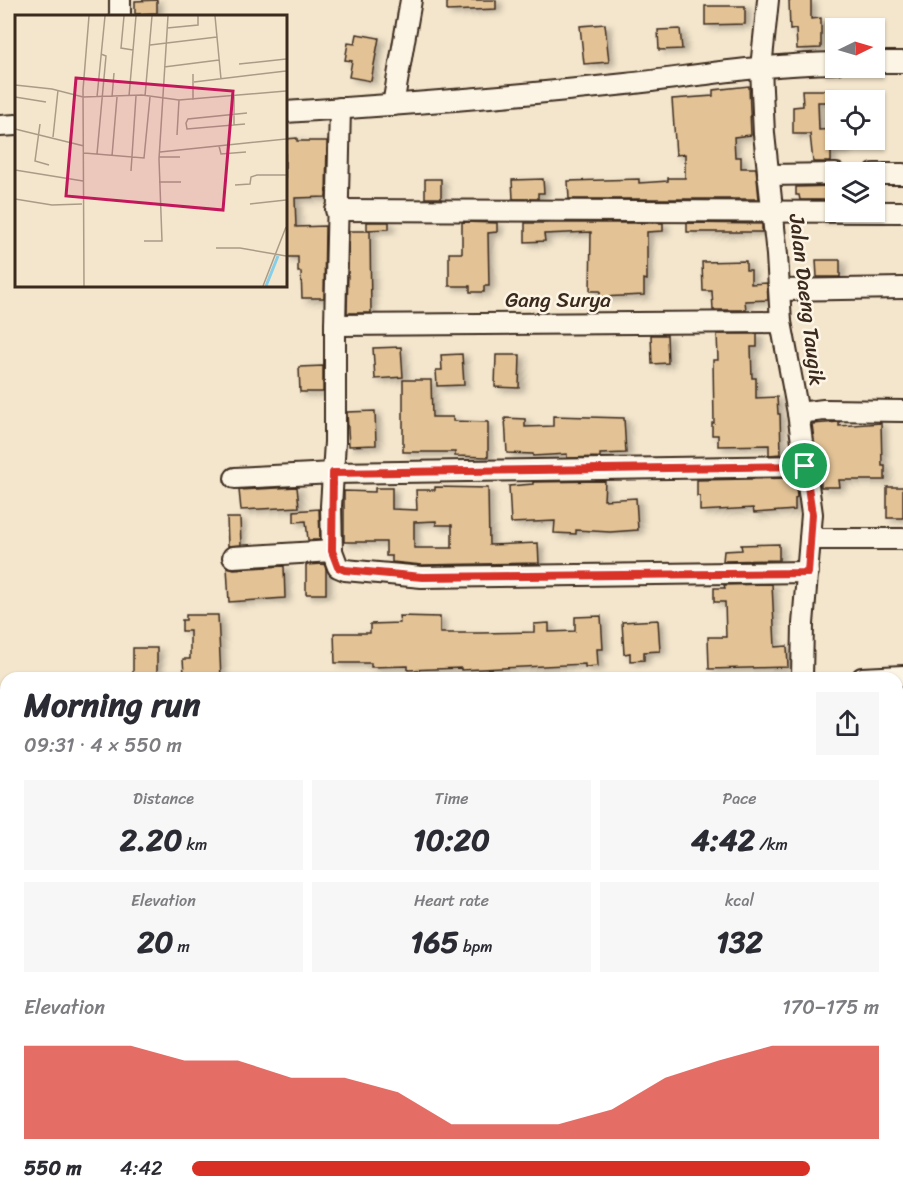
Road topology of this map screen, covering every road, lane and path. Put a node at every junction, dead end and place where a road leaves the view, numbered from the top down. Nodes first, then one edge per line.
1 (411, 0) edge
2 (768, 0) edge
3 (885, 62) edge
4 (903, 62) edge
5 (825, 64) edge
6 (760, 68) junction
7 (393, 105) junction
8 (340, 108) junction
9 (286, 112) edge
10 (15, 125) edge
11 (0, 126) edge
12 (825, 174) edge
13 (885, 174) edge
14 (903, 174) edge
15 (768, 175) junction
16 (336, 210) junction
17 (771, 212) junction
18 (903, 212) edge
19 (903, 288) edge
20 (780, 290) junction
21 (781, 322) junction
22 (334, 325) junction
23 (903, 411) edge
24 (798, 413) junction
25 (805, 466) junction
26 (333, 473) junction
27 (235, 478) dead end
28 (810, 539) junction
29 (903, 539) edge
30 (332, 551) junction
31 (233, 557) dead end
32 (808, 573) junction
33 (802, 672) edge

1 - 7 street
2 - 6 street, Jalan Daeng Taugik
3 - 4 street
5 - 6 street
6 - 7 street
6 - 15 street, Jalan Daeng Taugik
7 - 8 street
8 - 9 street
8 - 16 street
10 - 11 street
12 - 15 street
13 - 14 street
15 - 17 street, Jalan Daeng Taugik
16 - 17 street
16 - 22 street
17 - 18 street
17 - 20 street, Jalan Daeng Taugik
19 - 20 street
20 - 21 street, Jalan Daeng Taugik
21 - 22 street, Gang Surya
21 - 24 street, Jalan Daeng Taugik
22 - 26 street
23 - 24 street
24 - 25 street, Jalan Daeng Taugik
25 - 26 street
25 - 28 street, Jalan Daeng Taugik
26 - 27 street
26 - 30 street
28 - 29 street
28 - 32 street, Jalan Daeng Taugik
30 - 31 street
30 - 32 street
32 - 33 street, Jalan Daeng Taugik

